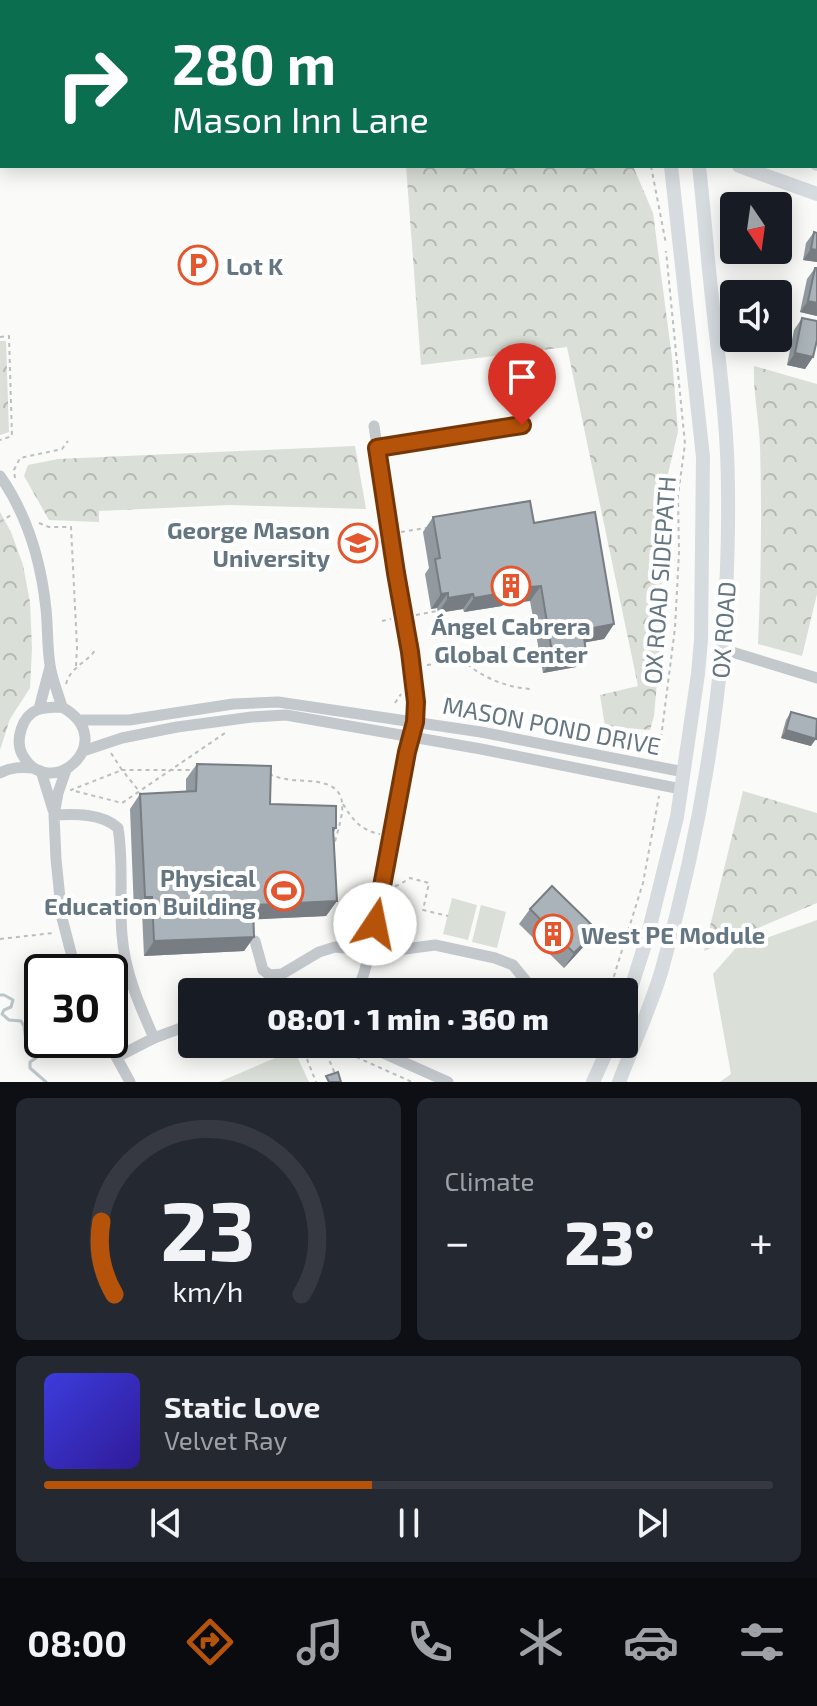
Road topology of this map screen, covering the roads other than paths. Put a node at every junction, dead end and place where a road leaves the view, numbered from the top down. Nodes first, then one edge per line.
1 (671, 168) edge
2 (699, 168) edge
3 (745, 168) edge
4 (817, 194) edge
5 (522, 425) dead end
6 (374, 426) dead end
7 (377, 448) junction
8 (0, 476) edge
9 (701, 597) junction
10 (722, 649) junction
11 (50, 666) junction
12 (698, 674) junction
13 (817, 678) edge
14 (62, 707) junction
15 (39, 709) junction
16 (80, 720) junction
17 (415, 722) junction
18 (411, 736) junction
19 (20, 748) junction
20 (83, 751) junction
21 (37, 770) junction
22 (66, 770) junction
23 (4, 771) edge
24 (684, 772) junction
25 (681, 789) junction
26 (54, 815) junction
27 (255, 941) edge
28 (370, 951) junction
29 (71, 954) edge
30 (362, 978) edge
31 (524, 978) edge
32 (634, 978) edge
33 (178, 1029) edge
34 (154, 1038) junction
35 (128, 1051) edge
36 (118, 1058) edge
37 (394, 1058) edge
38 (604, 1058) edge
39 (130, 1082) edge
40 (448, 1082) edge
41 (593, 1082) edge
42 (619, 1082) edge

1 - 9 main road, OX ROAD
2 - 10 main road, OX ROAD
3 - 4 main road
5 - 7 street
6 - 7 street
7 - 17 street
8 - 11 street
9 - 10 main road
9 - 12 main road, OX ROAD
10 - 12 main road
10 - 13 street
10 - 42 main road, OX ROAD
11 - 14 street
11 - 15 street
12 - 24 main road, OX ROAD
14 - 15 street
14 - 16 street
15 - 19 street
16 - 17 street, MASON POND DRIVE
16 - 20 street
17 - 18 street
17 - 24 street, MASON POND DRIVE
18 - 20 street, MASON POND DRIVE
18 - 25 street, MASON POND DRIVE
18 - 28 street
19 - 21 street
19 - 23 street
20 - 22 street
21 - 22 street
21 - 23 street
21 - 26 street
22 - 26 street
24 - 25 main road, OX ROAD
25 - 32 main road, OX ROAD
26 - 29 street
26 - 34 street
27 - 28 street
28 - 30 street
28 - 31 street
33 - 34 street
34 - 35 street
36 - 39 street
37 - 40 street
38 - 41 main road

